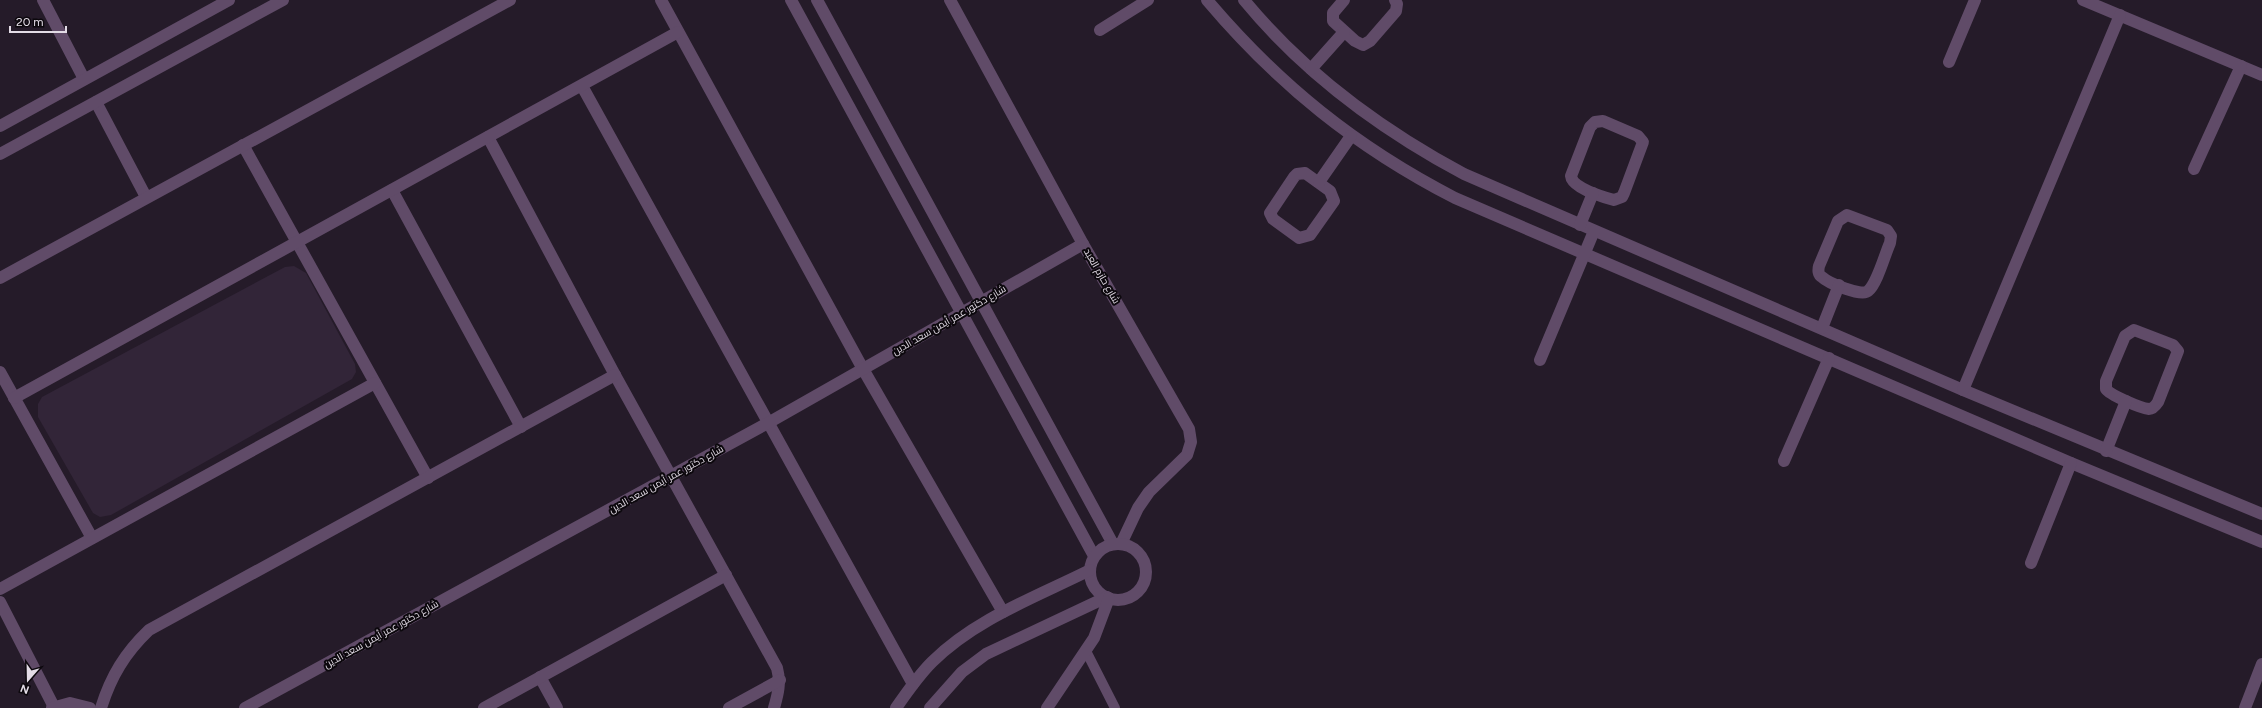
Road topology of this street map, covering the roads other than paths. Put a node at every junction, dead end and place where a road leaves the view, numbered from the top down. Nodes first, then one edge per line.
1 (43, 0) edge
2 (229, 0) edge
3 (283, 0) edge
4 (510, 0) edge
5 (661, 0) edge
6 (791, 0) edge
7 (817, 0) edge
8 (950, 0) edge
9 (1148, 0) edge
10 (1207, 0) edge
11 (1244, 0) edge
12 (1344, 0) edge
13 (1395, 0) edge
14 (1975, 0) edge
15 (2083, 0) edge
16 (2120, 15) junction
17 (1100, 30) dead end
18 (678, 32) junction
19 (1344, 32) junction
20 (1948, 62) dead end
21 (2241, 66) junction
22 (1311, 69) junction
23 (2262, 75) edge
24 (84, 79) junction
25 (582, 86) junction
26 (96, 102) junction
27 (0, 126) edge
28 (1350, 136) junction
29 (488, 137) junction
30 (243, 146) junction
31 (0, 154) edge
32 (2194, 169) dead end
33 (1319, 182) junction
34 (392, 190) junction
35 (1593, 193) junction
36 (146, 197) junction
37 (1580, 225) junction
38 (1594, 231) junction
39 (297, 242) junction
40 (1083, 244) junction
41 (1584, 254) junction
42 (0, 278) edge
43 (1839, 286) junction
44 (981, 302) junction
45 (962, 313) junction
46 (1822, 328) junction
47 (1829, 358) junction
48 (1540, 360) dead end
49 (863, 369) junction
50 (0, 372) edge
51 (615, 375) junction
52 (375, 383) junction
53 (1963, 390) junction
54 (14, 398) junction
55 (2126, 400) junction
56 (768, 423) junction
57 (521, 427) junction
58 (2106, 451) junction
59 (1784, 461) dead end
60 (2071, 463) junction
61 (672, 476) junction
62 (428, 478) junction
63 (2262, 514) edge
64 (92, 538) junction
65 (2262, 542) edge
66 (1117, 544) junction
67 (1094, 556) junction
68 (2031, 563) dead end
69 (1090, 570) junction
70 (726, 575) junction
71 (0, 589) edge
72 (1108, 598) junction
73 (0, 602) edge
74 (1003, 612) junction
75 (1086, 651) junction
76 (2262, 664) edge
77 (540, 677) junction
78 (780, 680) junction
79 (913, 684) junction
80 (2256, 696) edge
81 (53, 707) edge
82 (90, 708) edge
83 (101, 708) edge
84 (245, 708) edge
85 (484, 708) edge
86 (557, 708) edge
87 (729, 708) edge
88 (774, 708) edge
89 (896, 708) edge
90 (930, 708) edge
91 (1047, 708) edge
92 (1115, 708) edge
93 (2245, 708) edge

1 - 24 street
2 - 24 street
3 - 26 street
4 - 30 street
5 - 18 street
6 - 45 street
7 - 44 street
8 - 40 street, شارع حازم العبد
9 - 17 street
10 - 28 street
11 - 22 street
12 - 19 street
13 - 19 street
14 - 20 street
15 - 16 street
16 - 21 street
16 - 53 street
18 - 25 street
18 - 49 street
19 - 22 street
21 - 23 street
21 - 32 street
22 - 37 street
24 - 27 street
25 - 29 street
25 - 56 street
26 - 31 street
26 - 36 street
28 - 33 street
28 - 41 street
29 - 34 street
29 - 51 street
30 - 36 street
30 - 39 street
33 - 33 street
34 - 39 street
34 - 57 street
35 - 35 street
35 - 37 street
36 - 42 street
37 - 38 street
38 - 41 street
38 - 46 street
39 - 52 street
39 - 54 street
40 - 44 street, شارع دكتور عمر أيمن سعد الدين
40 - 66 street, شارع حازم العبد
41 - 47 street
41 - 48 street
43 - 43 street
43 - 46 street
44 - 45 street, شارع دكتور عمر أيمن سعد الدين
44 - 66 street
45 - 49 street, شارع دكتور عمر أيمن سعد الدين
45 - 67 street
46 - 53 street
47 - 59 street
47 - 60 street
49 - 56 street, شارع دكتور عمر أيمن سعد الدين
49 - 74 street
50 - 54 street
51 - 57 street
51 - 61 street
52 - 62 street
52 - 64 street
53 - 58 street
54 - 64 street
55 - 55 street
55 - 58 street
56 - 61 street, شارع دكتور عمر أيمن سعد الدين
56 - 79 street
57 - 62 street
58 - 63 street
60 - 65 street
60 - 68 street
61 - 70 street
61 - 84 street, شارع دكتور عمر أيمن سعد الدين
62 - 83 street
64 - 71 street
66 - 67 street
66 - 72 street
67 - 69 street
69 - 72 street
69 - 74 street
70 - 77 street
70 - 78 street
72 - 75 street
72 - 90 street
73 - 81 street
74 - 79 street
75 - 91 street
75 - 92 lane
76 - 80 street
77 - 85 street
77 - 86 street
78 - 87 street
78 - 88 street
79 - 89 street
80 - 93 street
81 - 82 street

